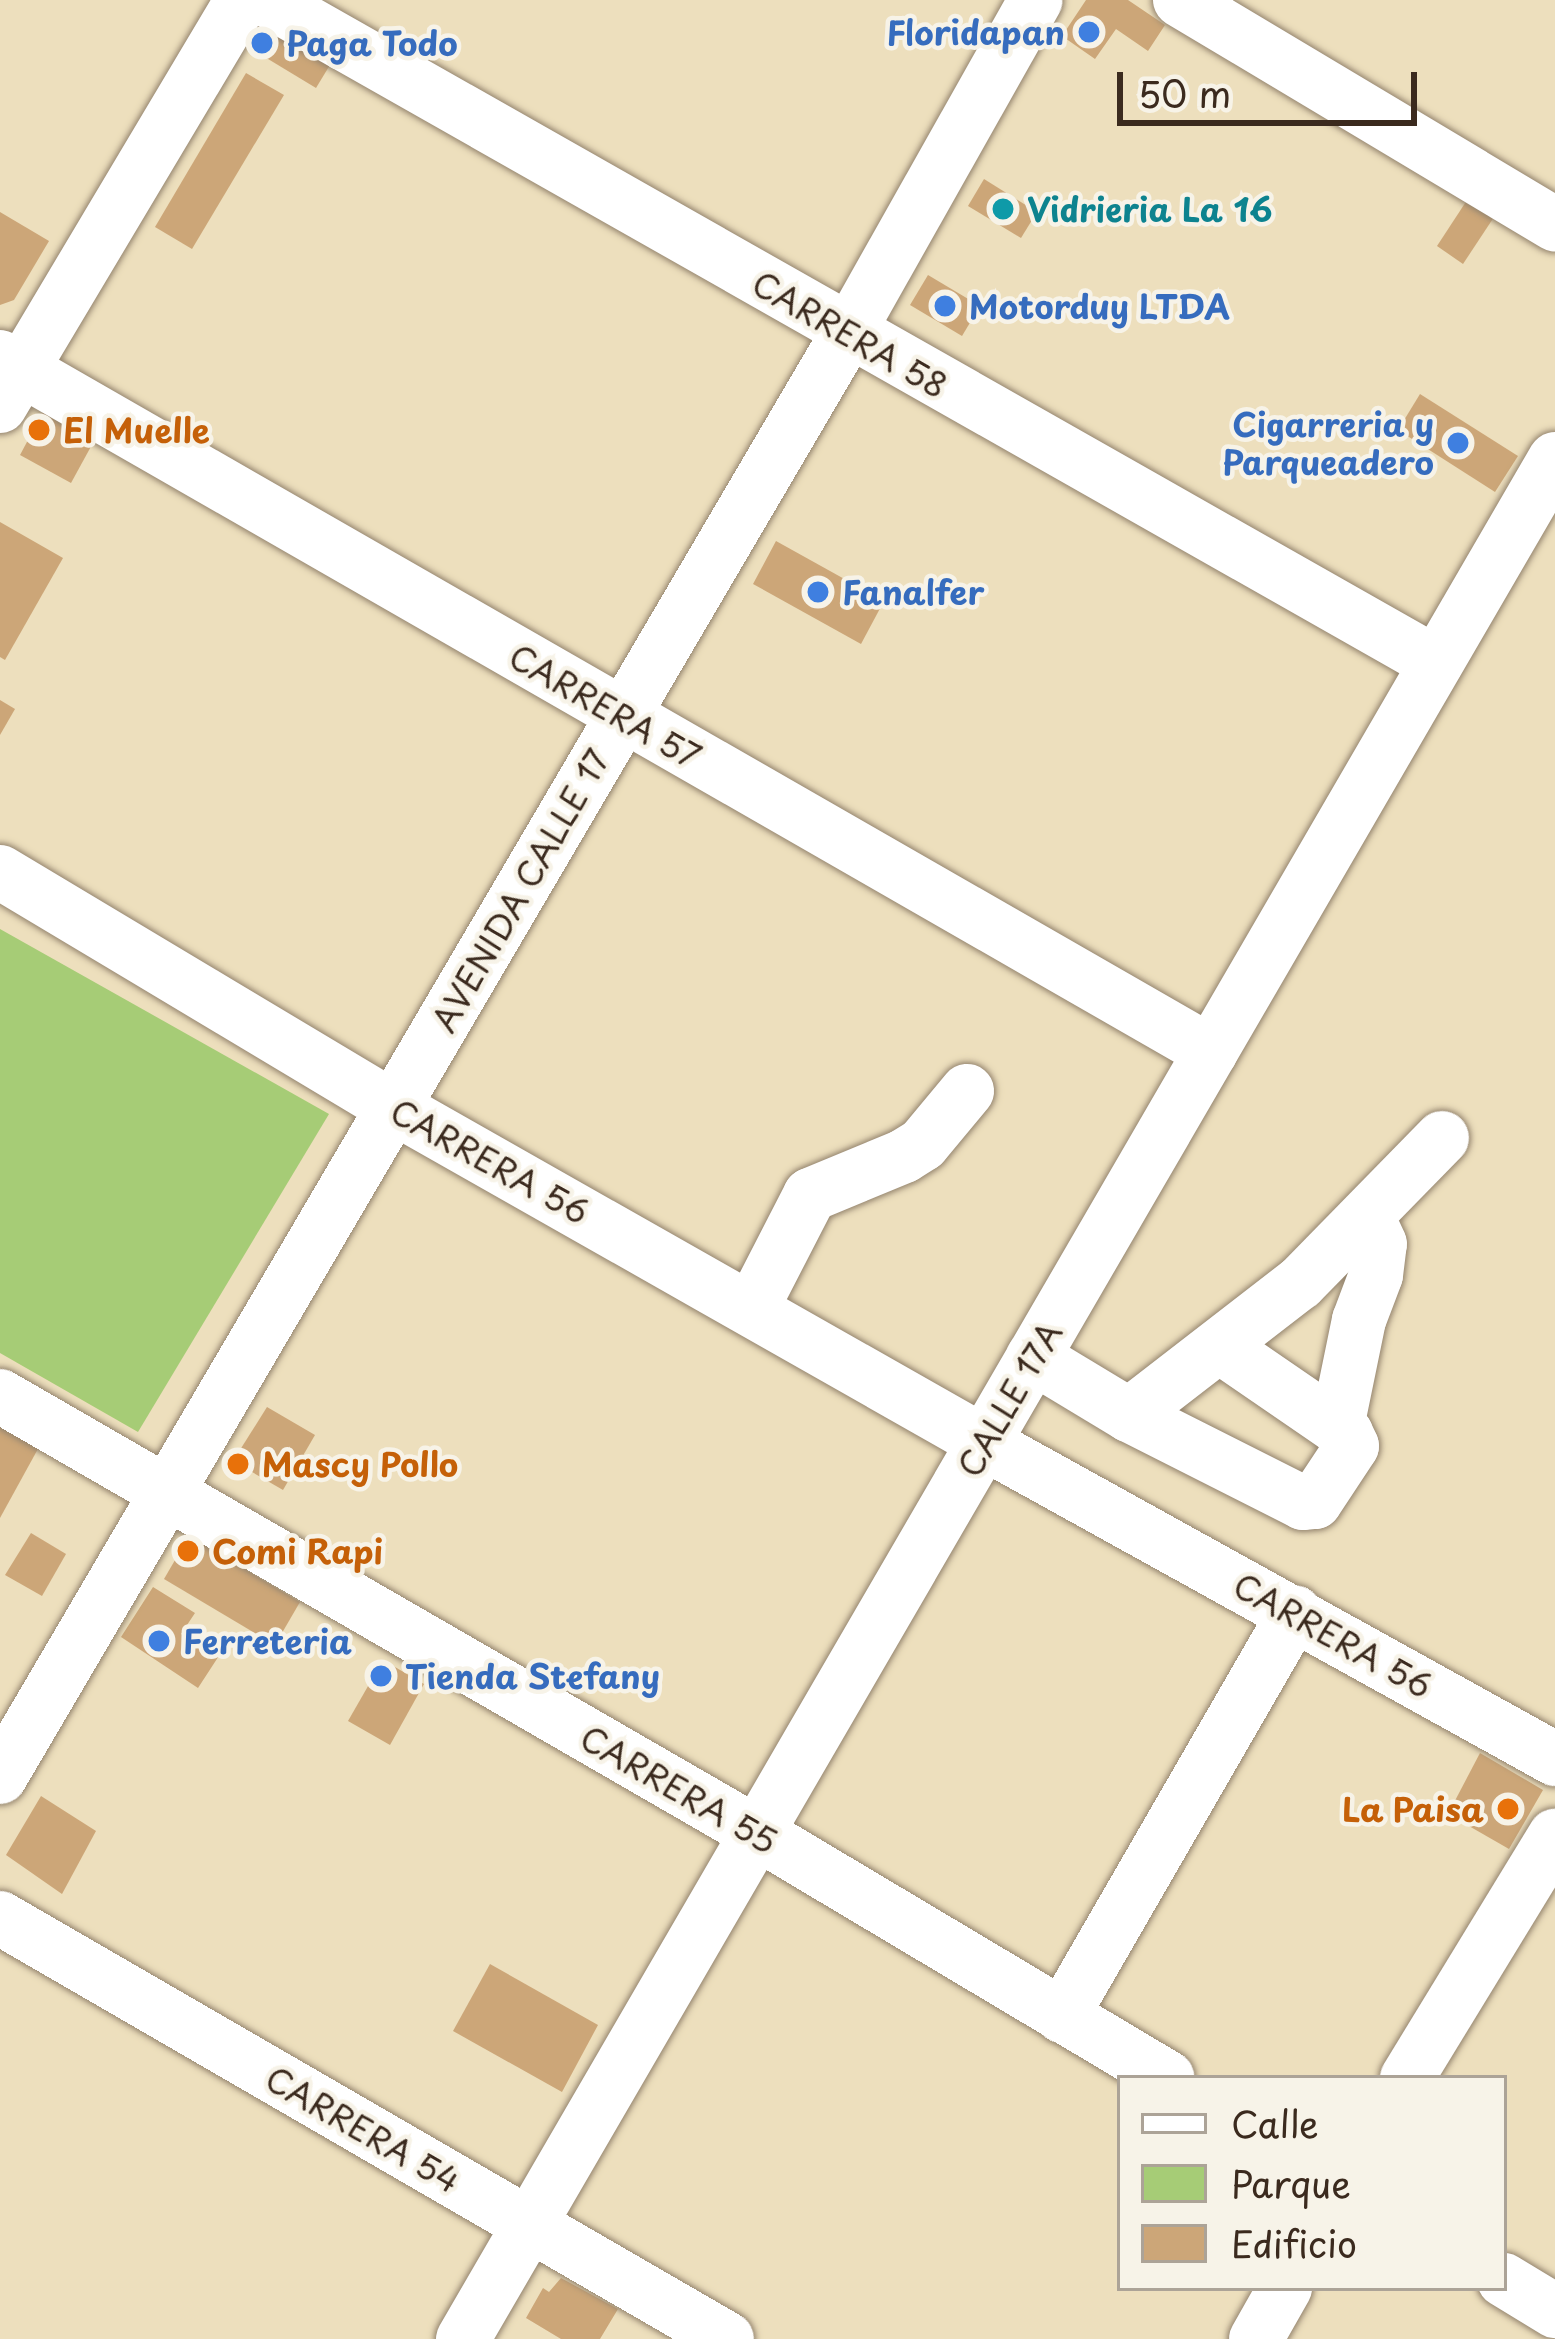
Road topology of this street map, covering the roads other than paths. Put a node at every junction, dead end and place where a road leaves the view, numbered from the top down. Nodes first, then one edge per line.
1 (242, 0) edge
2 (267, 0) edge
3 (1036, 0) edge
4 (1180, 0) edge
5 (1555, 224) edge
6 (848, 334) junction
7 (7, 378) edge
8 (1555, 459) edge
9 (1436, 664) junction
10 (621, 715) junction
11 (0, 872) edge
12 (1211, 1052) junction
13 (967, 1091) dead end
14 (395, 1108) junction
15 (1442, 1138) dead end
16 (1366, 1216) junction
17 (1300, 1282) junction
18 (752, 1308) junction
19 (1360, 1320) junction
20 (1221, 1347) junction
21 (1033, 1357) junction
22 (0, 1396) edge
23 (1129, 1415) junction
24 (1337, 1427) junction
25 (984, 1443) junction
26 (167, 1495) junction
27 (1295, 1613) junction
28 (1555, 1759) edge
29 (0, 1777) edge
30 (757, 1833) junction
31 (1555, 1836) edge
32 (0, 1918) edge
33 (1062, 2016) junction
34 (1163, 2075) edge
35 (1409, 2075) edge
36 (529, 2226) junction
37 (1507, 2282) edge
38 (1283, 2291) edge
39 (1555, 2312) edge
40 (463, 2339) edge
41 (727, 2339) edge
42 (1256, 2339) edge

1 - 7 street
2 - 6 street, CARRERA 58
3 - 6 street, AVENIDA CALLE 17
4 - 5 street
6 - 9 street, CARRERA 58
6 - 10 street, AVENIDA CALLE 17
7 - 10 street, CARRERA 57
8 - 9 street, CALLE 17A
9 - 12 street, CALLE 17A
10 - 12 street, CARRERA 57
10 - 14 street, AVENIDA CALLE 17
11 - 14 street, CARRERA 56
12 - 21 street, CALLE 17A
13 - 18 street
14 - 18 street, CARRERA 56
14 - 26 street, AVENIDA CALLE 17
15 - 16 street
16 - 17 street
16 - 19 street
17 - 19 street
17 - 20 street
18 - 25 street, CARRERA 56
19 - 24 street
20 - 23 street
20 - 24 street
21 - 23 street
21 - 25 street, CALLE 17A
22 - 26 street, CARRERA 55
23 - 24 street
25 - 27 street, CARRERA 56
25 - 30 street, CALLE 17A
26 - 29 street, AVENIDA CALLE 17
26 - 30 street, CARRERA 55
27 - 28 street, CARRERA 56
27 - 33 street
30 - 33 street, CARRERA 55
30 - 36 street, CALLE 17A
31 - 35 street
32 - 36 street, CARRERA 54
33 - 34 street, CARRERA 55
36 - 40 street, CALLE 17A
36 - 41 street, CARRERA 54
37 - 39 street
38 - 42 street

